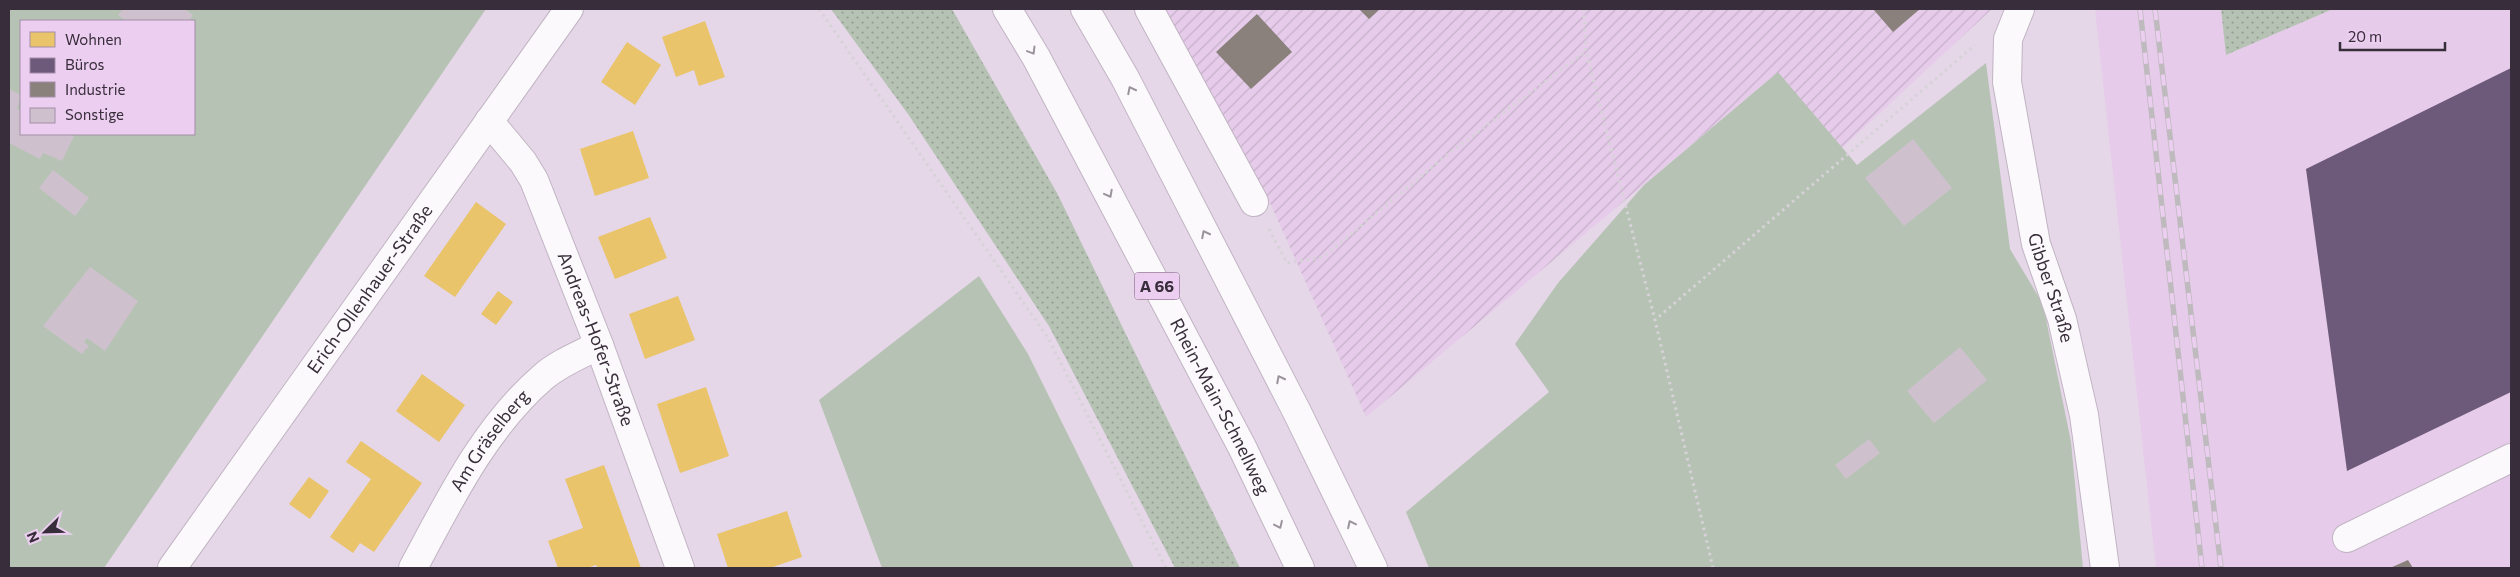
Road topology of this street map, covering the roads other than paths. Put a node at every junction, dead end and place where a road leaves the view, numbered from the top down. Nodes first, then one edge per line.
1 (569, 9) edge
2 (1007, 9) edge
3 (1084, 9) edge
4 (1149, 9) edge
5 (2017, 16) edge
6 (489, 122) junction
7 (1254, 202) road end
8 (599, 345) junction
9 (2511, 458) edge
10 (2347, 538) dead end
11 (172, 568) edge
12 (413, 568) edge
13 (680, 568) edge
14 (1300, 568) edge
15 (1373, 568) edge
16 (2105, 568) edge

1 - 6 main road, Erich-Ollenhauer-Straße
2 -> 14 main road, Rhein-Main-Schnellweg / A 66
15 -> 3 main road
4 - 7 main road
5 - 16 main road, Gibber Straße
6 - 8 main road, Andreas-Hofer-Straße
6 - 11 main road, Erich-Ollenhauer-Straße
8 - 12 main road, Am Gräselberg
8 - 13 main road, Andreas-Hofer-Straße
9 - 10 main road

